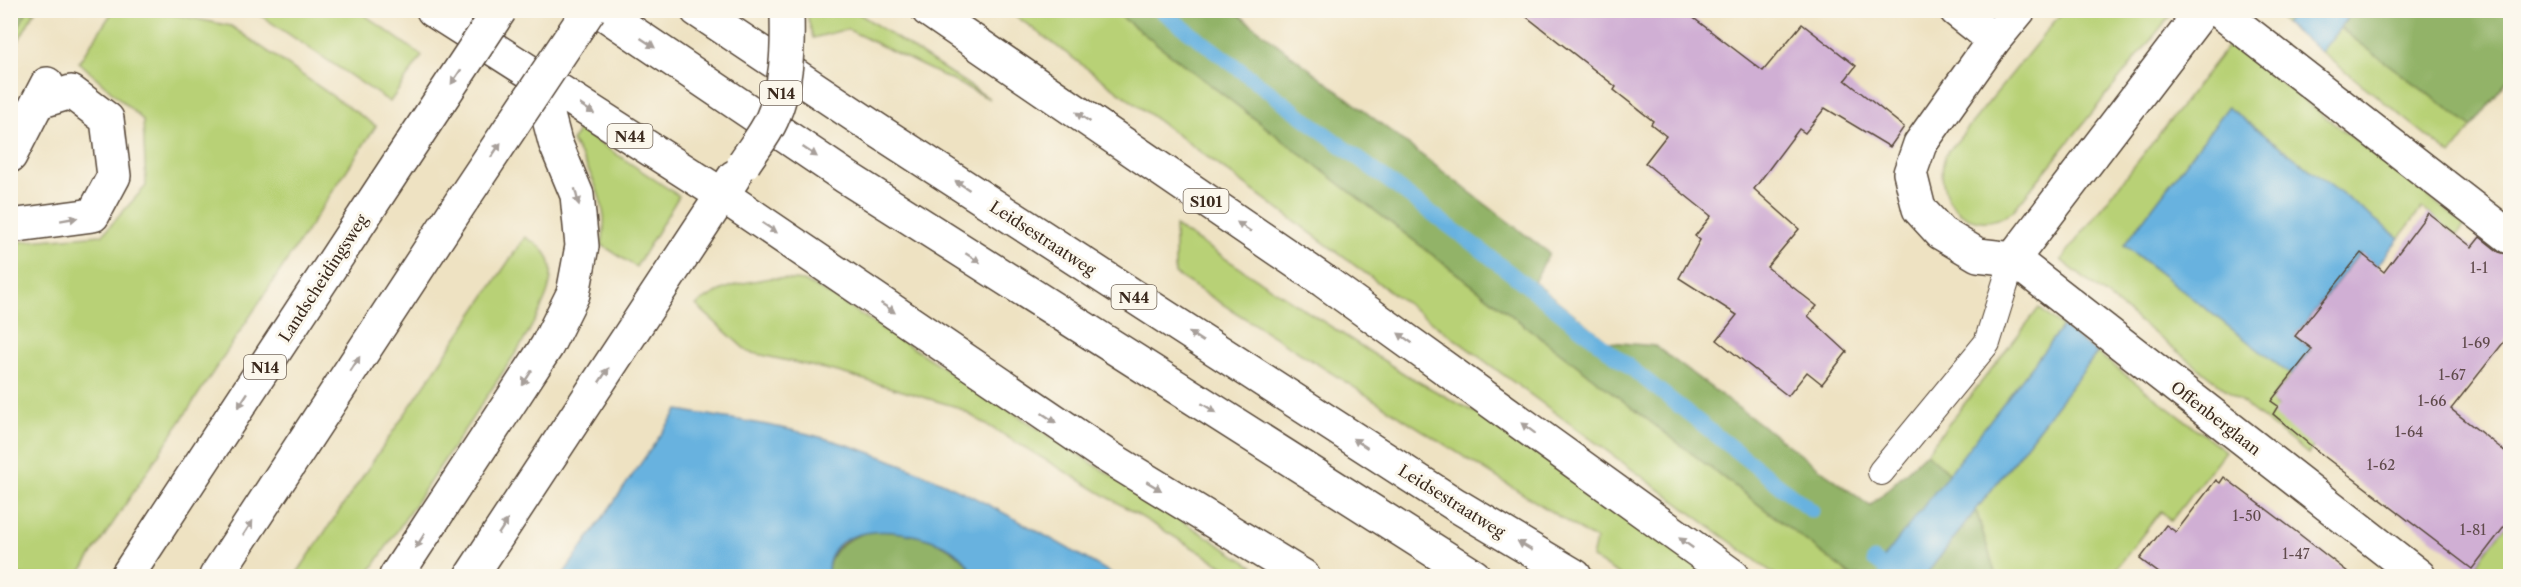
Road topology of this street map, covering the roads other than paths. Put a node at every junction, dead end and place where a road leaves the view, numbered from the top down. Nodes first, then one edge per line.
1 (500, 10) edge
2 (588, 10) edge
3 (599, 10) edge
4 (698, 10) edge
5 (928, 10) edge
6 (1956, 10) edge
7 (2019, 10) edge
8 (2202, 10) edge
9 (2218, 10) edge
10 (787, 12) edge
11 (444, 15) edge
12 (1994, 40) junction
13 (538, 77) junction
14 (10, 156) edge
15 (722, 195) junction
16 (10, 226) edge
17 (2511, 237) edge
18 (2013, 259) junction
19 (1881, 472) dead end
20 (128, 576) edge
21 (216, 576) edge
22 (396, 576) edge
23 (471, 576) edge
24 (1303, 576) edge
25 (1474, 576) edge
26 (1575, 576) edge
27 (1733, 576) edge
28 (2419, 576) edge

1 -> 20 main road, Landscheidingsweg / N14, bridge
21 -> 2 main road, bridge
3 -> 25 main road
26 -> 4 main road, Leidsestraatweg / N44
27 -> 5 main road, S101
6 - 12 main road
7 - 12 main road
8 - 18 main road
9 - 17 main road
10 - 15 main road, N14, bridge
11 - 13 main road, N44
12 - 18 main road
13 -> 15 main road, N44
13 -> 22 main road
16 -> 14 main road
23 -> 15 main road, N14
15 -> 24 main road, N44
18 - 19 lane
18 - 28 main road, Offenberglaan

